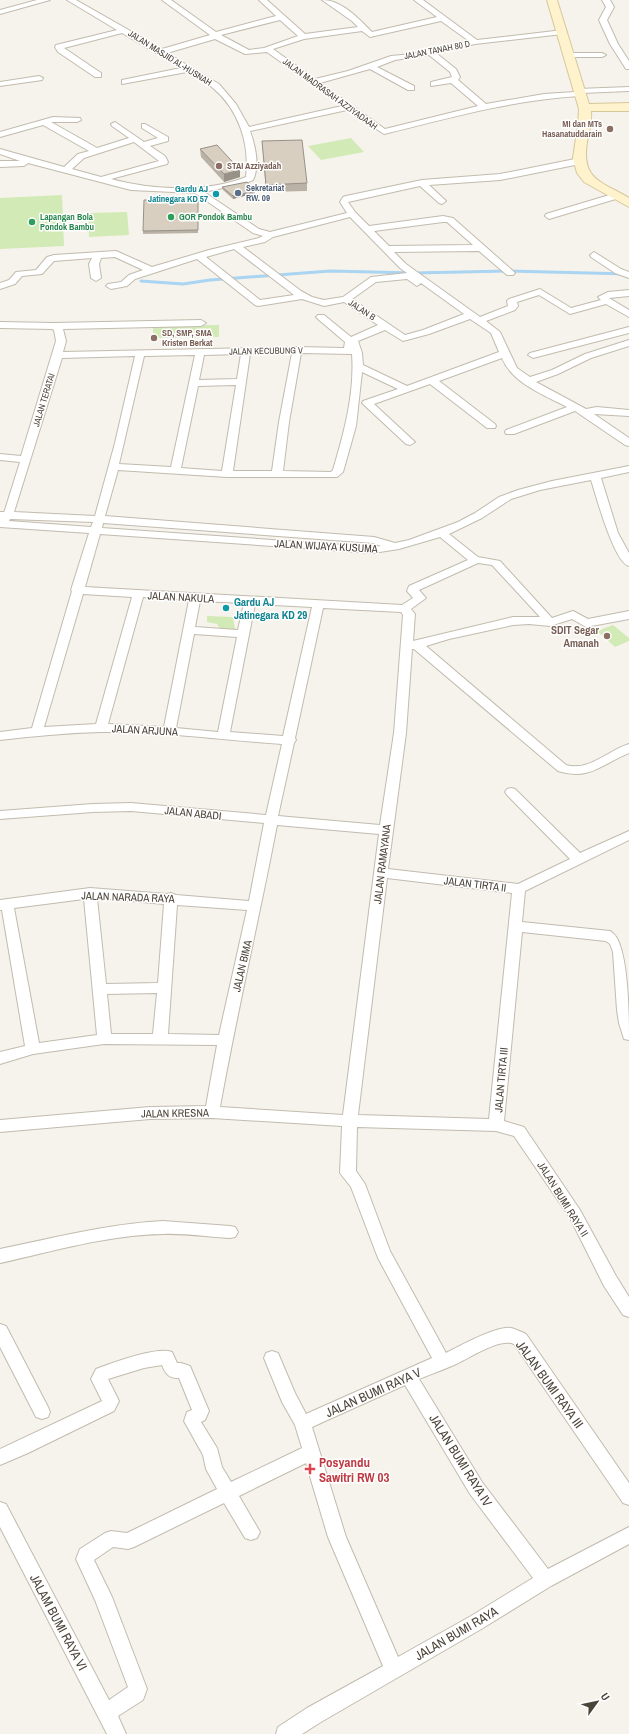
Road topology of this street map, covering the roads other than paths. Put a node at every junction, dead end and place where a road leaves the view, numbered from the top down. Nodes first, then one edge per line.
1 (17, 0) edge
2 (46, 0) edge
3 (71, 0) edge
4 (166, 0) edge
5 (263, 0) edge
6 (326, 0) edge
7 (418, 0) edge
8 (552, 0) edge
9 (606, 0) edge
10 (24, 5) junction
11 (0, 12) edge
12 (283, 17) junction
13 (443, 18) junction
14 (364, 28) junction
15 (121, 29) junction
16 (563, 32) junction
17 (215, 35) junction
18 (80, 37) dead end
19 (303, 37) junction
20 (475, 42) junction
21 (268, 50) junction
22 (161, 52) junction
23 (430, 52) junction
24 (569, 55) junction
25 (602, 55) dead end
26 (370, 66) junction
27 (629, 67) edge
28 (188, 69) junction
29 (98, 75) dead end
30 (38, 78) dead end
31 (453, 80) junction
32 (125, 82) dead end
33 (314, 82) junction
34 (0, 84) edge
35 (434, 84) dead end
36 (411, 88) dead end
37 (629, 89) edge
38 (578, 92) junction
39 (348, 107) junction
40 (484, 107) junction
41 (629, 107) edge
42 (585, 108) junction
43 (77, 120) dead end
44 (43, 121) junction
45 (115, 124) dead end
46 (145, 126) dead end
47 (246, 130) junction
48 (0, 135) edge
49 (135, 139) junction
50 (143, 146) junction
51 (0, 151) edge
52 (95, 151) junction
53 (30, 161) junction
54 (0, 164) edge
55 (581, 165) junction
56 (66, 170) junction
57 (101, 180) junction
58 (422, 183) junction
59 (198, 191) junction
60 (616, 196) junction
61 (442, 201) dead end
62 (629, 203) edge
63 (354, 216) junction
64 (549, 216) dead end
65 (368, 229) junction
66 (270, 235) junction
67 (237, 247) junction
68 (483, 248) junction
69 (388, 249) junction
70 (98, 255) junction
71 (594, 255) dead end
72 (199, 256) junction
73 (151, 270) junction
74 (507, 270) dead end
75 (629, 276) edge
76 (96, 278) dead end
77 (0, 286) edge
78 (111, 286) dead end
79 (432, 287) junction
80 (629, 293) edge
81 (303, 296) junction
82 (346, 299) junction
83 (607, 301) junction
84 (629, 314) edge
85 (321, 317) dead end
86 (475, 317) junction
87 (201, 323) dead end
88 (0, 325) edge
89 (54, 326) junction
90 (386, 326) junction
91 (629, 330) edge
92 (629, 343) edge
93 (297, 350) junction
94 (352, 350) junction
95 (246, 351) junction
96 (200, 352) junction
97 (140, 354) junction
98 (504, 354) junction
99 (58, 355) junction
100 (533, 355) dead end
101 (358, 366) junction
102 (432, 380) junction
103 (529, 381) junction
104 (242, 382) junction
105 (194, 383) junction
106 (406, 389) junction
107 (575, 407) junction
108 (585, 412) junction
109 (629, 413) edge
110 (491, 426) dead end
111 (510, 432) dead end
112 (410, 442) dead end
113 (629, 443) edge
114 (0, 457) edge
115 (25, 460) junction
116 (113, 468) junction
117 (629, 469) edge
118 (175, 472) junction
119 (227, 474) junction
120 (277, 474) junction
121 (595, 477) junction
122 (100, 519) junction
123 (2, 521) edge
124 (96, 531) junction
125 (442, 533) junction
126 (398, 547) junction
127 (477, 560) junction
128 (629, 563) edge
129 (77, 590) junction
130 (138, 594) junction
131 (196, 598) junction
132 (250, 601) junction
133 (318, 604) junction
134 (404, 609) junction
135 (629, 615) edge
136 (550, 622) junction
137 (189, 630) junction
138 (244, 634) junction
139 (412, 645) junction
140 (101, 728) junction
141 (37, 731) junction
142 (169, 731) junction
143 (0, 736) edge
144 (223, 736) junction
145 (290, 740) junction
146 (629, 748) edge
147 (511, 792) dead end
148 (0, 815) edge
149 (271, 820) junction
150 (386, 830) junction
151 (629, 835) edge
152 (578, 859) junction
153 (381, 873) junction
154 (518, 889) junction
155 (90, 893) junction
156 (171, 898) junction
157 (4, 904) edge
158 (255, 906) junction
159 (515, 926) junction
160 (628, 952) edge
161 (164, 988) junction
162 (99, 989) junction
163 (629, 1035) edge
164 (104, 1039) junction
165 (160, 1040) junction
166 (225, 1040) junction
167 (33, 1049) junction
168 (0, 1058) edge
169 (212, 1112) junction
170 (350, 1121) junction
171 (0, 1126) edge
172 (496, 1126) junction
173 (230, 1232) dead end
174 (16, 1252) junction
175 (0, 1256) edge
176 (0, 1267) edge
177 (629, 1310) edge
178 (0, 1331) edge
179 (272, 1358) dead end
180 (441, 1362) junction
181 (409, 1377) junction
182 (42, 1412) dead end
183 (303, 1423) junction
184 (311, 1452) junction
185 (0, 1457) edge
186 (228, 1493) junction
187 (629, 1497) edge
188 (0, 1510) edge
189 (252, 1532) dead end
190 (629, 1535) edge
191 (545, 1580) junction
192 (394, 1670) junction
193 (106, 1713) junction
194 (117, 1734) edge
195 (285, 1734) edge

1 - 10 street
2 - 10 street
3 - 15 street, JALAN MASJID AL-HUSNAH
4 - 17 street
5 - 12 street
6 - 14 street
7 - 13 street
8 - 16 street
9 - 27 street
10 - 11 street
12 - 17 street
12 - 19 street
13 - 14 street
13 - 20 street
14 - 19 street
15 - 18 street
15 - 22 street, JALAN MASJID AL-HUSNAH
15 - 29 street
16 - 20 street, JALAN TANAH 80 D
16 - 24 street
17 - 21 street
17 - 22 street
19 - 21 street
20 - 23 street, JALAN TANAH 80 D
21 - 33 street, JALAN MADRASAH AZZIYADAAH
22 - 28 street, JALAN MASJID AL-HUSNAH
23 - 26 street, JALAN TANAH 80 D
23 - 31 street
24 - 25 street
24 - 38 street
26 - 33 street, JALAN TANAH 80 D
26 - 36 street
28 - 32 street
28 - 47 street, JALAN MASJID AL-HUSNAH
30 - 34 street
31 - 35 street
31 - 40 street
33 - 39 street, JALAN MADRASAH AZZIYADAAH
37 - 38 street, JALAN MADRASAH AZZIYADAAH
38 - 40 street, JALAN MADRASAH AZZIYADAAH
38 - 42 street
39 - 40 street, JALAN MADRASAH AZZIYADAAH
39 - 47 street
41 - 42 street
42 - 55 street
43 - 44 street
44 - 48 street
44 - 52 street
45 - 49 street
46 - 50 street
47 - 59 street, JALAN MASJID AL-HUSNAH
49 - 50 street
49 - 52 street
50 - 57 street
51 - 53 street
52 - 56 street
53 - 54 street
53 - 56 street
55 - 58 street
55 - 60 street
56 - 57 street
57 - 59 street
58 - 61 street
58 - 63 street
59 - 66 street
60 - 62 street
60 - 64 street
63 - 65 street
63 - 66 street
65 - 68 street
65 - 69 street
66 - 67 street
67 - 72 street
67 - 81 street, JALAN B
68 - 69 street
68 - 74 street
69 - 79 street
70 - 73 street
70 - 76 street
70 - 77 street
71 - 75 street
72 - 73 street
72 - 81 street
73 - 78 street
79 - 82 street
79 - 86 street
80 - 83 street
81 - 82 street, JALAN B
82 - 90 street, JALAN B
83 - 84 street
83 - 86 street
85 - 94 street
86 - 90 street, JALAN B
86 - 98 street
87 - 89 street
88 - 89 street
89 - 99 street, JALAN TERATAI
90 - 94 street
91 - 100 street
92 - 103 street
93 - 94 street, JALAN KECUBUNG V
93 - 95 street, JALAN KECUBUNG V
93 - 120 street
94 - 101 street
95 - 96 street, JALAN KECUBUNG V
95 - 104 street
96 - 97 street, JALAN KECUBUNG V
96 - 105 street
97 - 99 street, JALAN KECUBUNG V
97 - 116 street
98 - 102 street
98 - 103 street
99 - 115 street, JALAN TERATAI
101 - 106 street
101 - 120 street
102 - 106 street
102 - 110 street
103 - 107 street
104 - 105 street
104 - 119 street
105 - 118 street
106 - 112 street
107 - 108 street
107 - 111 street
108 - 109 street
108 - 113 street
114 - 115 street
115 - 123 street, JALAN TERATAI
116 - 118 street
116 - 122 street
117 - 121 street
118 - 119 street
119 - 120 street
121 - 125 street
121 - 128 street
122 - 123 street, JALAN WIJAYA KUSUMA
122 - 124 street
122 - 126 street, JALAN WIJAYA KUSUMA
123 - 124 street, JALAN WIJAYA KUSUMA
124 - 126 street, JALAN WIJAYA KUSUMA
124 - 129 street
125 - 126 street
125 - 127 street
127 - 134 street
127 - 136 street
129 - 130 street, JALAN NAKULA
129 - 141 street
130 - 131 street, JALAN NAKULA
130 - 140 street
131 - 132 street, JALAN NAKULA
131 - 137 street
132 - 133 street, JALAN NAKULA
132 - 138 street
133 - 134 street, JALAN NAKULA
133 - 145 street, JALAN BIMA
134 - 139 street, JALAN RAMAYANA
135 - 136 street
136 - 139 street
137 - 138 street
137 - 142 street
138 - 144 street
139 - 146 street
139 - 150 street, JALAN RAMAYANA
140 - 141 street, JALAN ARJUNA
140 - 142 street, JALAN ARJUNA
141 - 143 street, JALAN ARJUNA
142 - 144 street, JALAN ARJUNA
144 - 145 street, JALAN ARJUNA
145 - 149 street, JALAN BIMA
147 - 152 street
148 - 149 street, JALAN ABADI
149 - 150 street, JALAN ABADI
149 - 158 street, JALAN BIMA
150 - 153 street, JALAN RAMAYANA
151 - 152 street, JALAN TIRTA II
152 - 154 street, JALAN TIRTA II
153 - 154 street, JALAN TIRTA II
153 - 170 street, JALAN RAMAYANA
154 - 159 street, JALAN TIRTA III
155 - 156 street, JALAN NARADA RAYA
155 - 157 street, JALAN NARADA RAYA
155 - 162 street
156 - 158 street, JALAN NARADA RAYA
156 - 161 street
157 - 167 street
158 - 166 street, JALAN BIMA
159 - 160 street
159 - 172 street, JALAN TIRTA III
160 - 163 street
161 - 162 street
161 - 165 street
162 - 164 street
164 - 165 street
164 - 167 street
165 - 166 street
166 - 169 street, JALAN BIMA
167 - 168 street
169 - 170 street, JALAN KRESNA
169 - 171 street, JALAN KRESNA
170 - 172 street, JALAN TIRTA III
170 - 180 street
172 - 177 street, JALAN BUMI RAYA II
173 - 174 street
174 - 175 street
174 - 176 street
178 - 182 street
179 - 183 street
180 - 181 street, JALAN BUMI RAYA V
180 - 187 street, JALAN BUMI RAYA III
181 - 183 street, JALAN BUMI RAYA V
181 - 191 street, JALAN BUMI RAYA IV
183 - 184 street
184 - 186 street
184 - 192 street
185 - 186 street
186 - 189 street
186 - 193 street
188 - 193 street, JALAM BUMI RAYA VI
190 - 191 street, JALAN BUMI RAYA
191 - 192 street, JALAN BUMI RAYA
192 - 195 street, JALAN BUMI RAYA
193 - 194 street, JALAM BUMI RAYA VI

